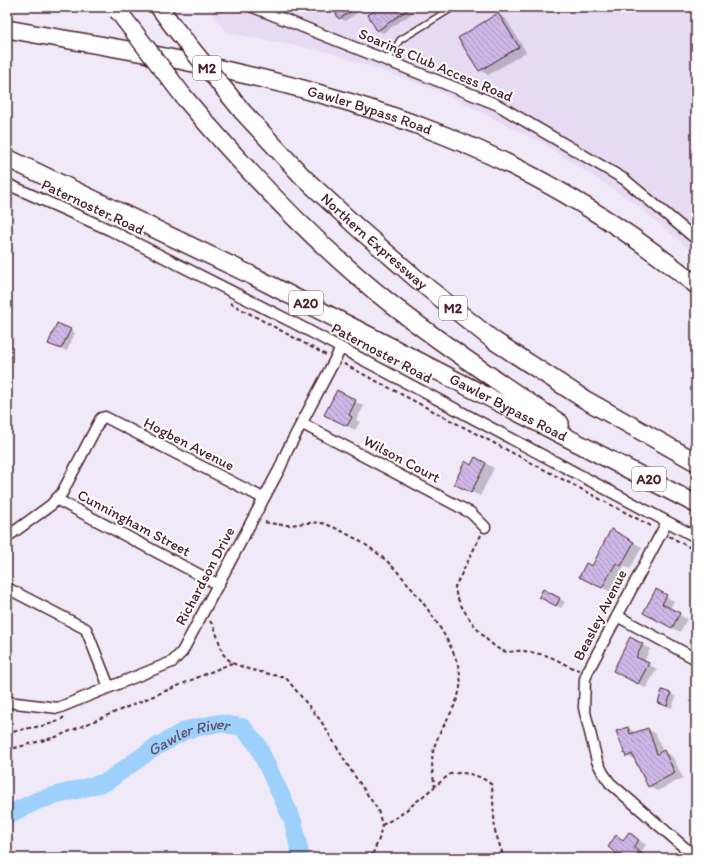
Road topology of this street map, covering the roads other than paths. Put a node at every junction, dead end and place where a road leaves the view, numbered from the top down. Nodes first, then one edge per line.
1 (159, 7) edge
2 (253, 7) edge
3 (454, 7) edge
4 (117, 9) edge
5 (267, 10) edge
6 (7, 19) edge
7 (7, 29) edge
8 (50, 36) junction
9 (388, 60) junction
10 (7, 158) edge
11 (7, 184) edge
12 (696, 239) edge
13 (696, 285) edge
14 (340, 348) junction
15 (301, 423) junction
16 (602, 454) junction
17 (696, 462) edge
18 (264, 498) junction
19 (56, 499) junction
20 (696, 504) edge
21 (667, 522) junction
22 (485, 526) road end
23 (7, 537) edge
24 (696, 537) edge
25 (219, 585) junction
26 (7, 588) edge
27 (617, 616) junction
28 (696, 659) edge
29 (109, 687) junction
30 (7, 702) edge
31 (692, 854) dead end

1 - 17 highway, Northern Expressway / M2, bridge
2 - 5 street, Soaring Club Access Road
3 - 9 lane
4 - 16 highway, M2, bridge
5 - 9 street, Soaring Club Access Road
6 - 8 highway
7 - 8 highway, Gawler Bypass Road
8 - 13 highway, Gawler Bypass Road
9 - 12 street, Soaring Club Access Road
10 - 16 highway, Gawler Bypass Road / A20
11 - 14 street, Paternoster Road
14 - 15 street, Richardson Drive
14 - 21 street, Paternoster Road
15 - 18 street, Richardson Drive
15 - 22 street, Wilson Court
16 - 20 highway, A20
18 - 19 street, Hogben Avenue
18 - 25 street, Richardson Drive
19 - 23 street
19 - 25 street, Cunningham Street
21 - 24 street, Paternoster Road
21 - 27 street, Beasley Avenue
25 - 29 street, Richardson Drive
26 - 29 street
27 - 28 street
27 - 31 street, Beasley Avenue
29 - 30 street, Richardson Drive

